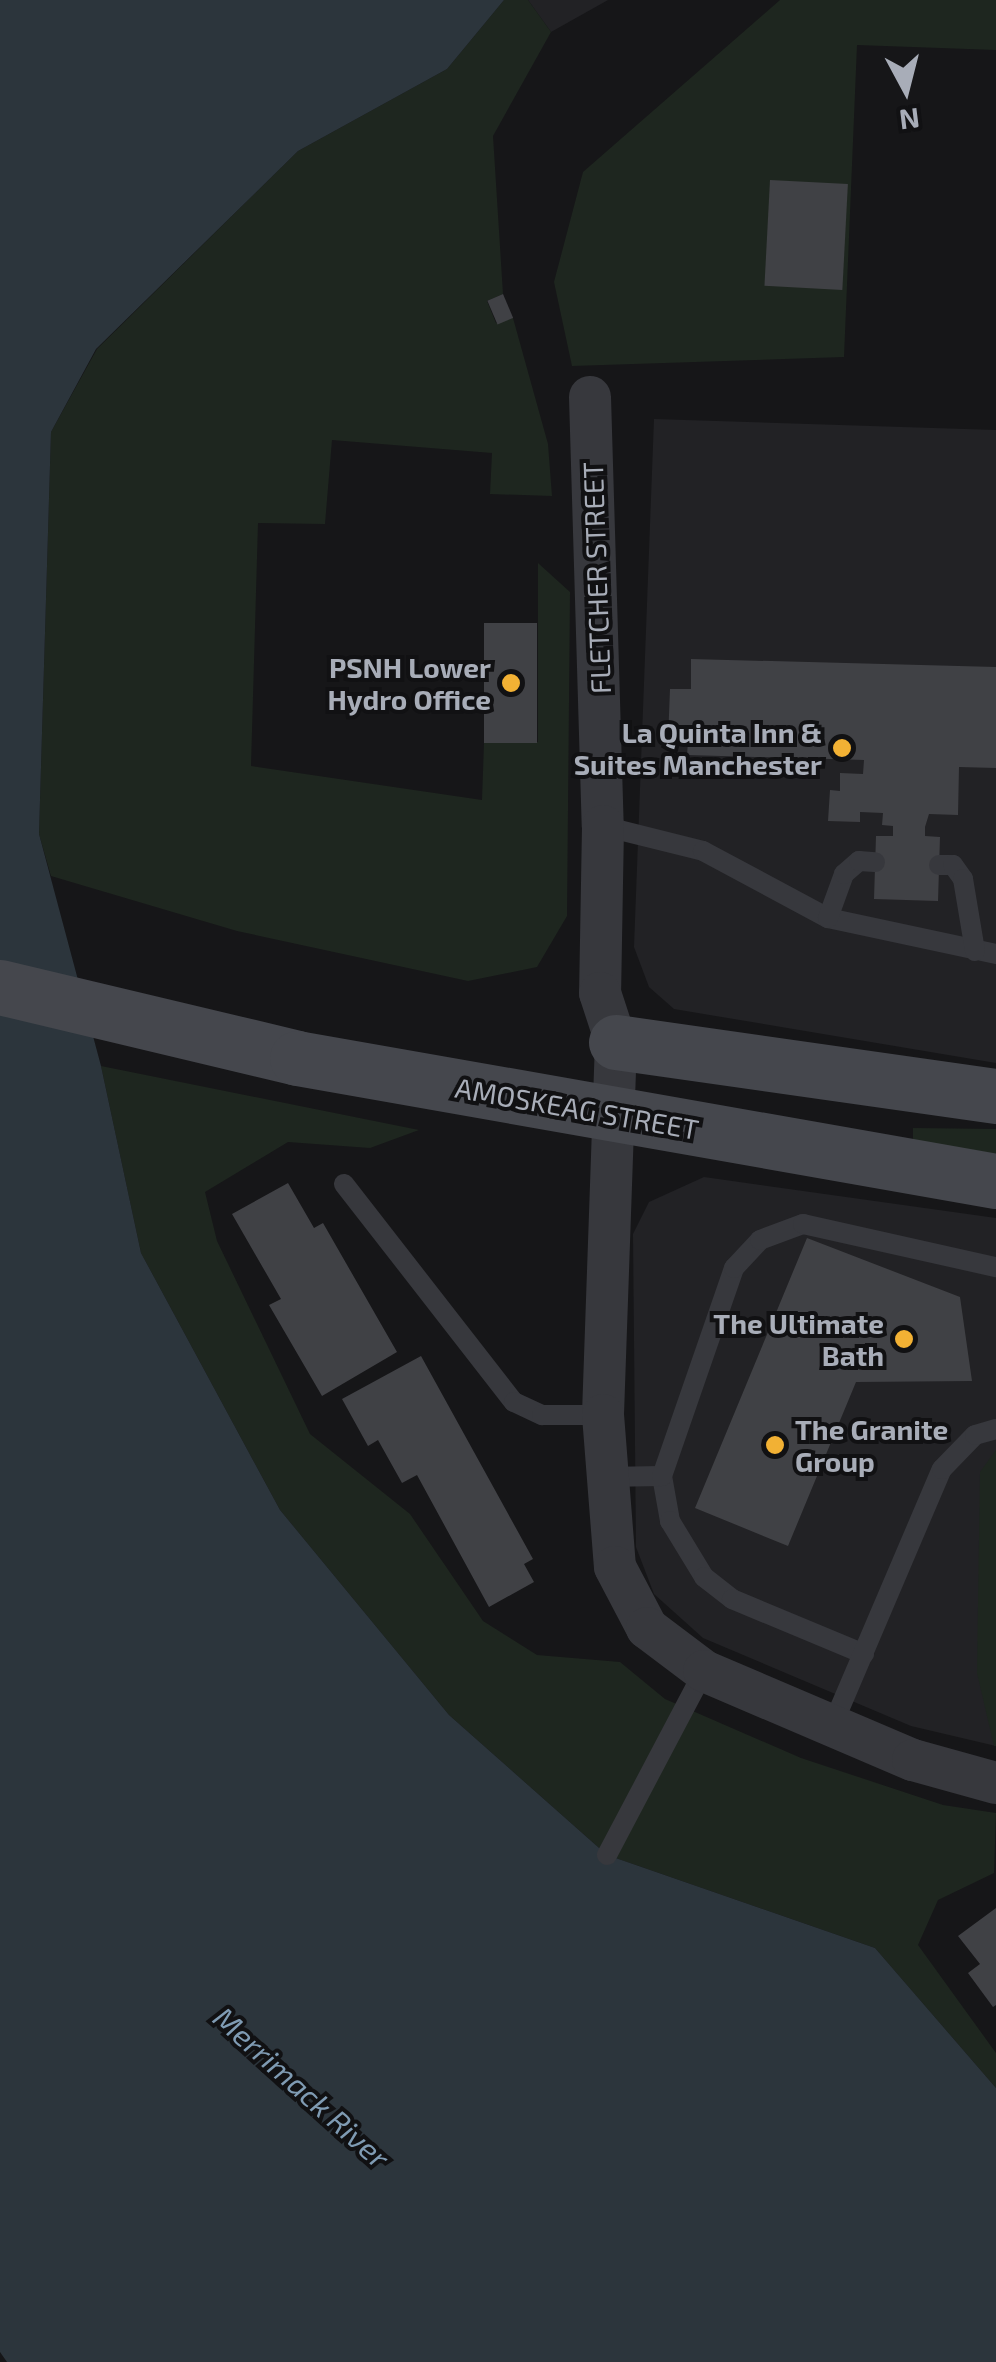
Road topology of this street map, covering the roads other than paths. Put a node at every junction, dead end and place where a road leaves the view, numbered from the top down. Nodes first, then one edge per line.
1 (590, 397) dead end
2 (602, 826) junction
3 (876, 862) dead end
4 (939, 865) dead end
5 (828, 918) junction
6 (986, 953) edge
7 (0, 988) edge
8 (616, 1042) junction
9 (996, 1096) edge
10 (612, 1116) junction
11 (996, 1181) edge
12 (344, 1184) dead end
13 (996, 1267) edge
14 (603, 1416) junction
15 (996, 1429) edge
16 (604, 1476) junction
17 (662, 1476) junction
18 (864, 1654) junction
19 (704, 1671) junction
20 (834, 1724) junction
21 (996, 1783) edge
22 (608, 1856) dead end

1 - 2 street, FLETCHER STREET
2 - 5 lane
2 - 8 street, FLETCHER STREET
3 - 5 lane
4 - 6 lane
5 - 6 lane
7 - 10 main road, AMOSKEAG STREET
8 - 9 main road
8 - 10 street, FLETCHER STREET
10 - 11 main road, AMOSKEAG STREET
10 - 14 street, FLETCHER STREET
12 - 14 lane
13 - 17 lane
14 - 16 street, FLETCHER STREET
15 - 18 lane
16 - 17 lane
16 - 19 street, FLETCHER STREET
17 - 18 lane
18 - 20 lane
19 - 20 street, FLETCHER STREET
19 - 22 lane
20 - 21 street, FLETCHER STREET

